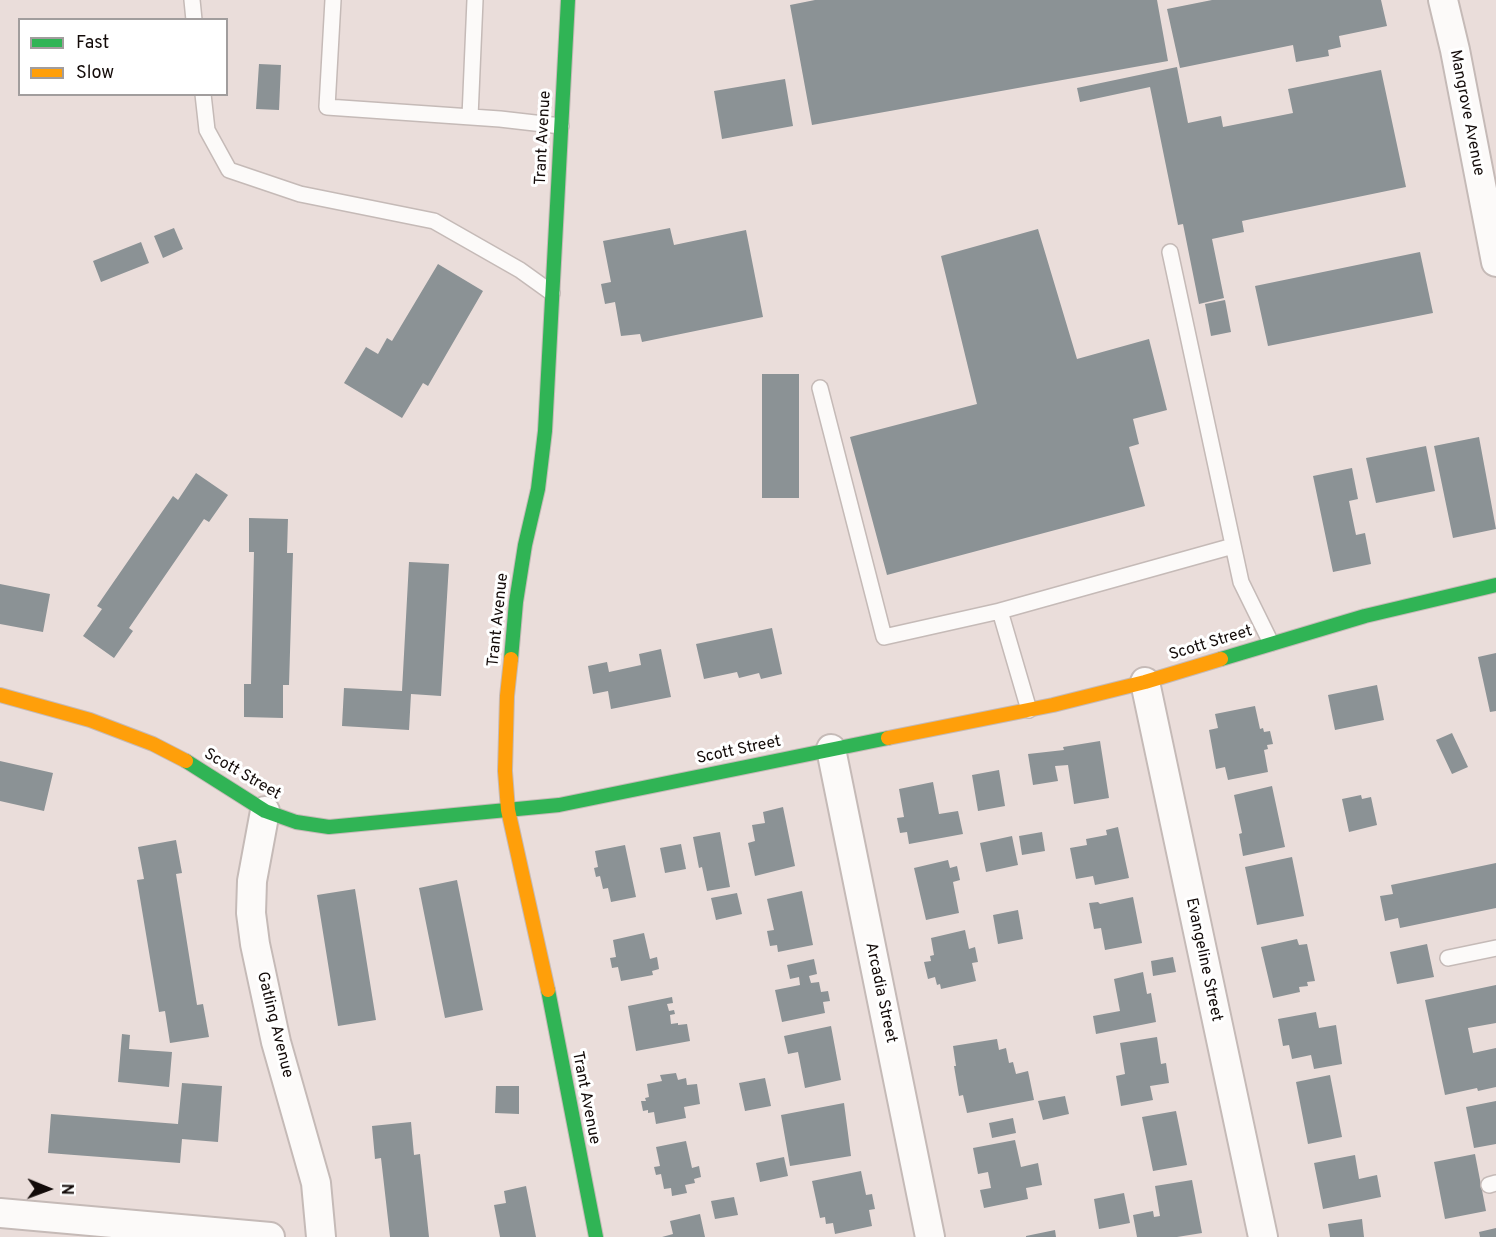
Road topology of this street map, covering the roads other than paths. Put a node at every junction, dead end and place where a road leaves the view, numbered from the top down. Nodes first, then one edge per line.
1 (192, 0) edge
2 (333, 0) edge
3 (475, 0) edge
4 (1443, 0) edge
5 (572, 1) edge
6 (194, 18) edge
7 (203, 96) edge
8 (470, 117) junction
9 (561, 126) junction
10 (1170, 252) dead end
11 (1496, 261) edge
12 (552, 293) junction
13 (820, 388) dead end
14 (1233, 546) junction
15 (1496, 585) edge
16 (1000, 611) junction
17 (1271, 643) junction
18 (1145, 682) junction
19 (0, 695) edge
20 (1029, 710) junction
21 (831, 749) junction
22 (508, 810) junction
23 (265, 811) junction
24 (1496, 948) edge
25 (1448, 958) dead end
26 (0, 1214) edge
27 (270, 1237) edge
28 (321, 1237) edge
29 (596, 1237) edge
30 (930, 1237) edge
31 (1263, 1237) edge

1 - 6 lane
2 - 8 lane
3 - 8 lane
4 - 11 street, Mangrove Avenue
5 - 9 street, Trant Avenue
7 - 12 lane
8 - 9 lane
9 - 12 street, Trant Avenue
10 - 14 lane
12 - 22 street, Trant Avenue
13 - 16 lane
14 - 16 lane
14 - 17 lane
15 - 17 street, Scott Street
16 - 20 lane
17 - 18 street, Scott Street
18 - 20 street, Scott Street
18 - 31 street, Evangeline Street
19 - 23 street, Scott Street
20 - 21 street, Scott Street
21 - 22 street, Scott Street
21 - 30 street, Arcadia Street
22 - 23 street, Scott Street
22 - 29 street, Trant Avenue
23 - 28 street, Gatling Avenue
24 - 25 lane
26 - 27 street

